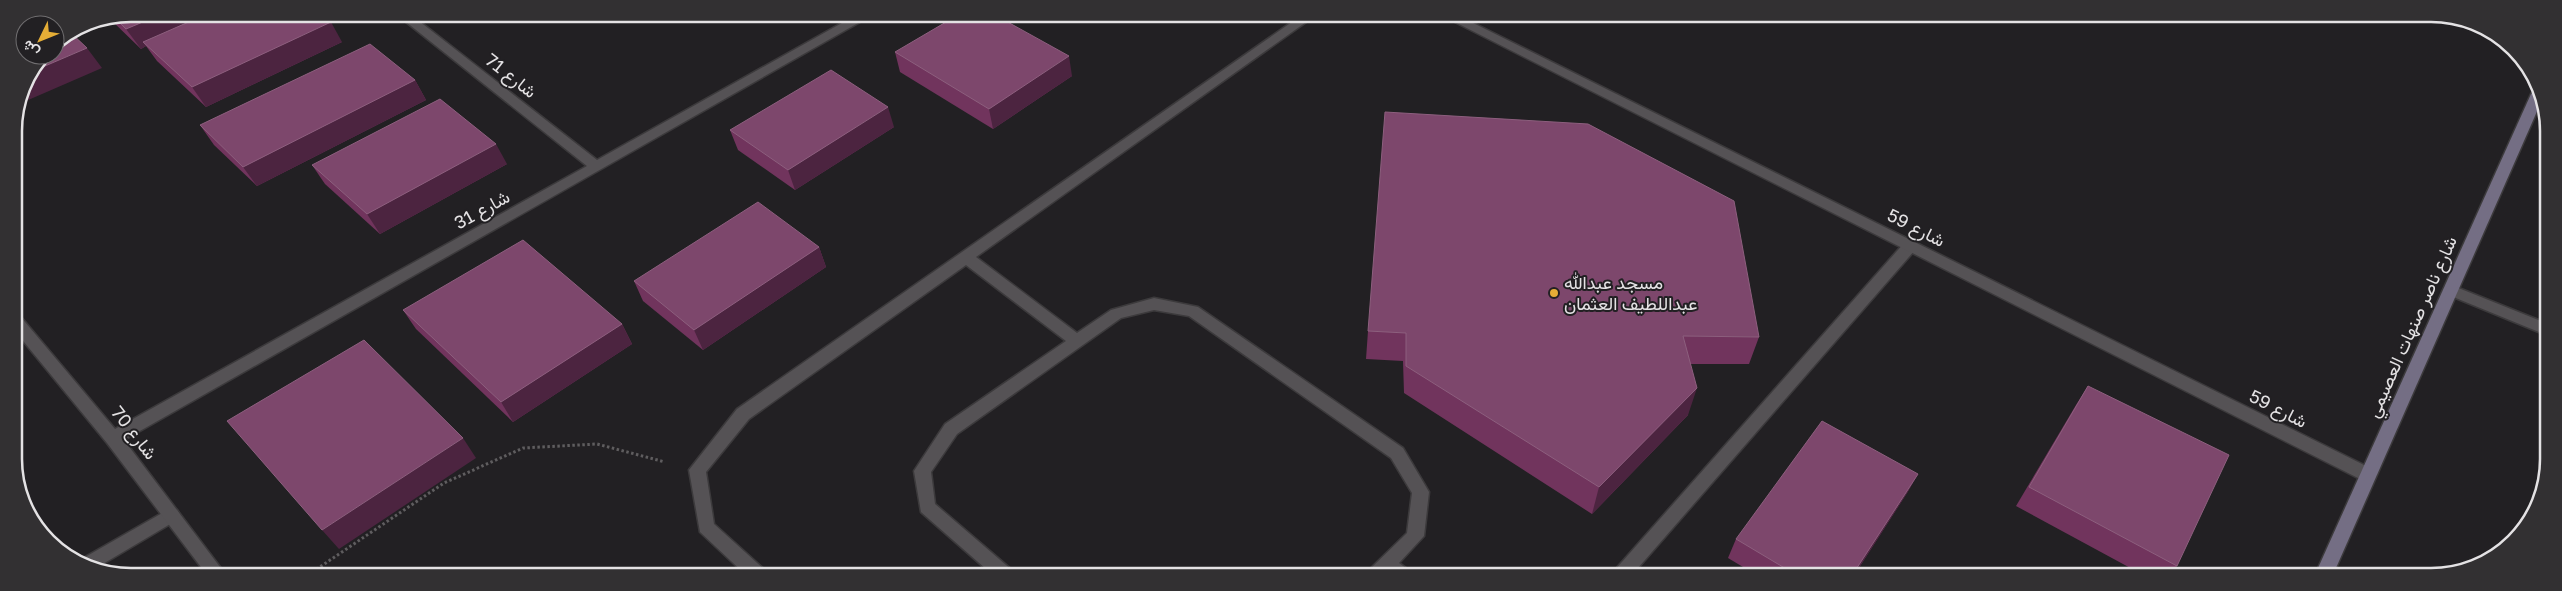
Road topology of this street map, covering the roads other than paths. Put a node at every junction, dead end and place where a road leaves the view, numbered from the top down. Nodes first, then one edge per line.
1 (412, 22) edge
2 (854, 22) edge
3 (1300, 22) edge
4 (1461, 22) edge
5 (2535, 101) edge
6 (597, 167) junction
7 (1910, 246) junction
8 (966, 257) junction
9 (2451, 290) junction
10 (2540, 327) edge
11 (22, 329) edge
12 (1077, 340) junction
13 (114, 438) junction
14 (2368, 475) junction
15 (171, 515) junction
16 (93, 561) edge
17 (212, 568) edge
18 (751, 568) edge
19 (998, 568) edge
20 (1382, 568) edge
21 (1627, 568) edge
22 (2327, 568) edge

1 - 6 street, شارع 71
2 - 6 street, شارع 31
3 - 8 street
4 - 7 street, شارع 59
5 - 9 street, شارع ناصر صنهات العصيمي
6 - 13 street, شارع 31
7 - 14 street, شارع 59
7 - 21 street
8 - 12 street
8 - 18 street
9 - 10 street
9 - 14 street, شارع ناصر صنهات العصيمي
11 - 13 street, شارع 70
12 - 19 street
12 - 20 street
13 - 15 street, شارع 70
14 - 22 street, شارع ناصر صنهات العصيمي
15 - 16 street
15 - 17 street, شارع 70

